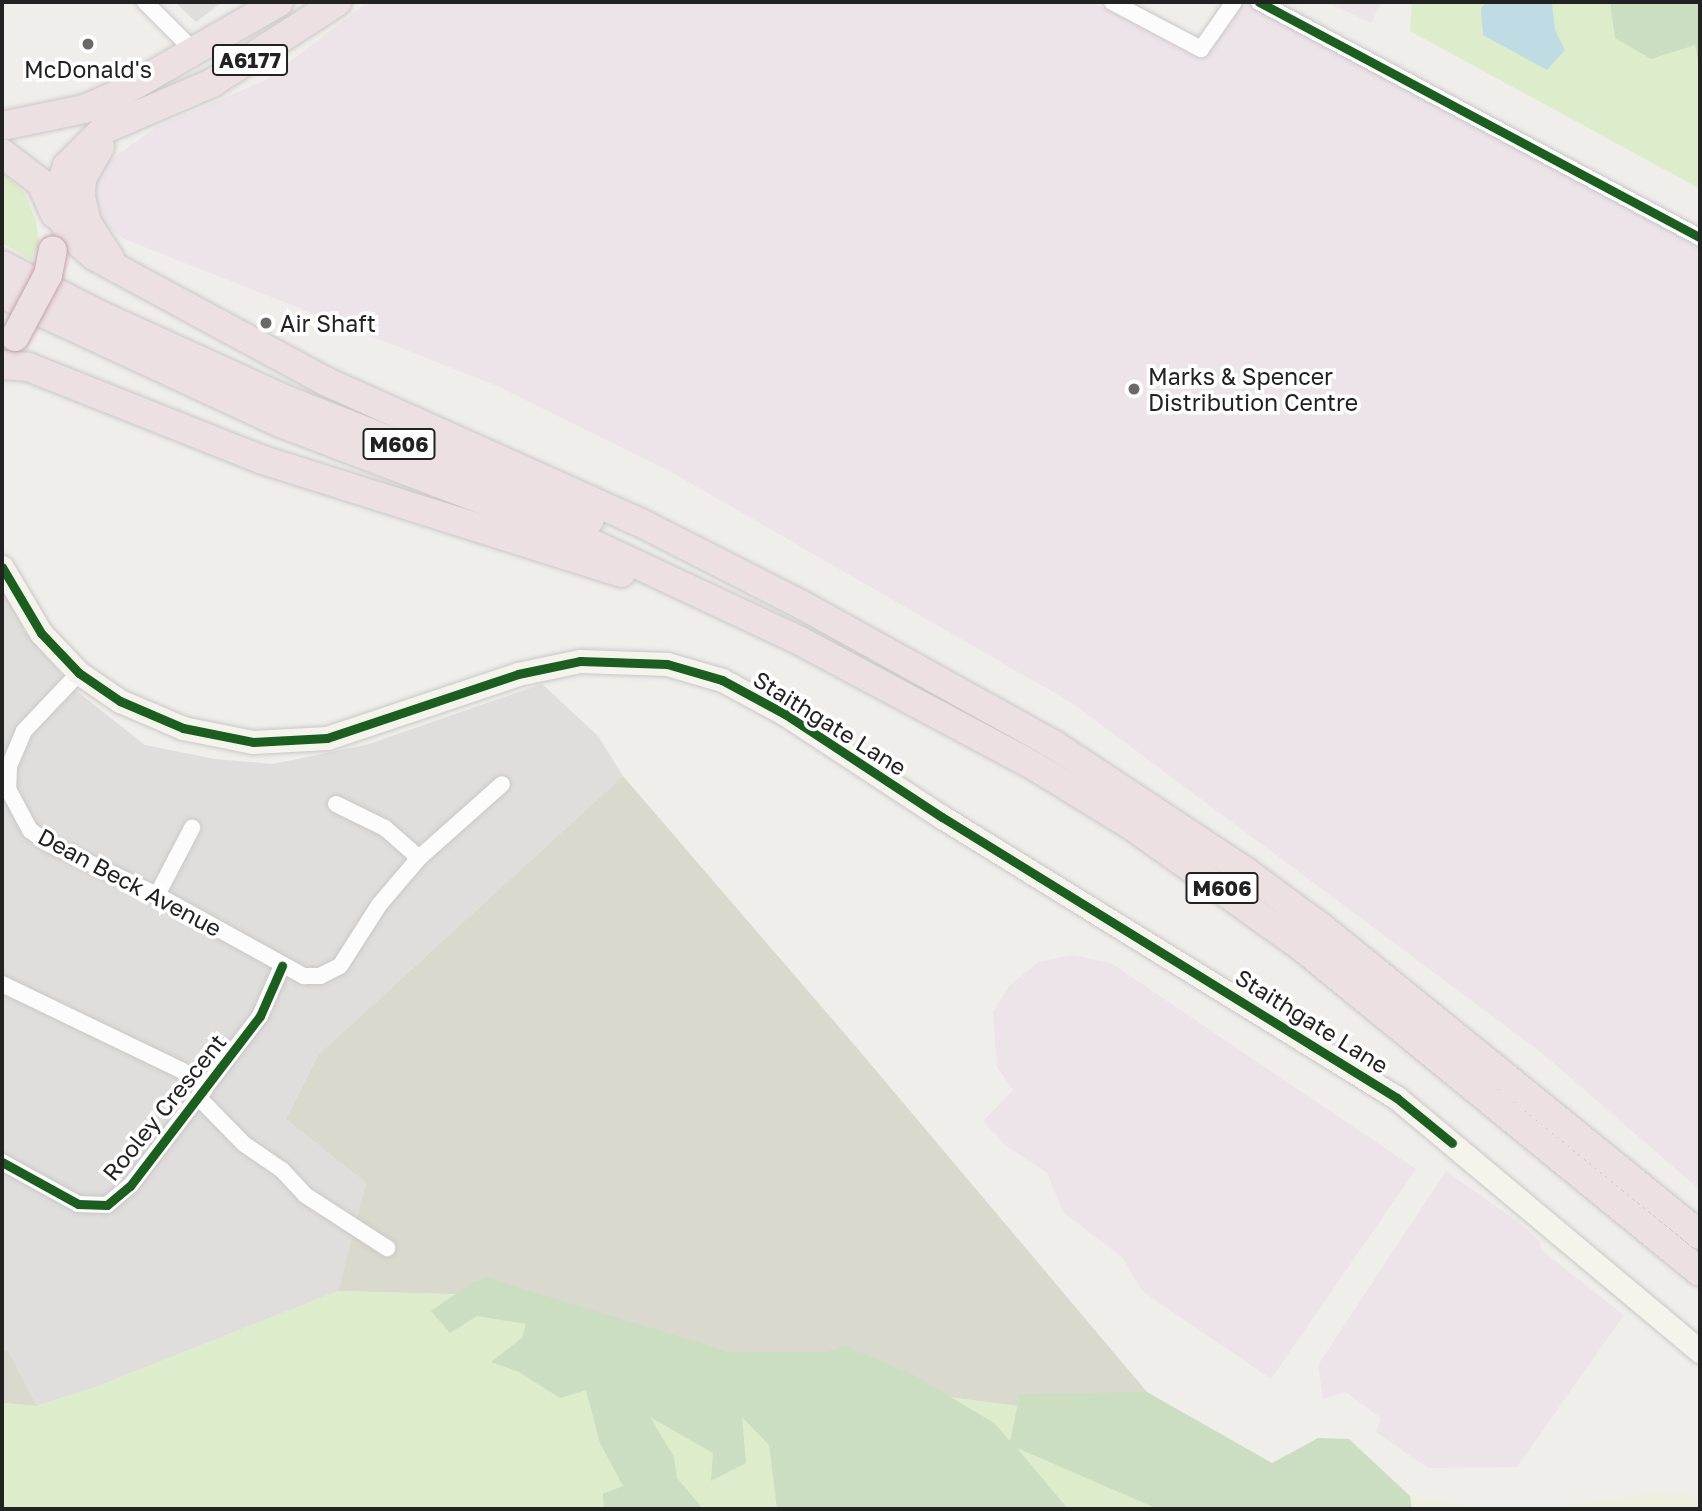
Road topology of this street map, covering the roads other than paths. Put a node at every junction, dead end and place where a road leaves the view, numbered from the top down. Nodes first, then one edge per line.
1 (145, 2) edge
2 (279, 2) edge
3 (338, 2) edge
4 (1112, 2) edge
5 (1234, 2) edge
6 (1259, 2) edge
7 (196, 53) junction
8 (157, 107) junction
9 (2, 126) edge
10 (2, 153) edge
11 (55, 206) junction
12 (1700, 237) edge
13 (2, 265) edge
14 (116, 266) junction
15 (2, 294) edge
16 (8, 343) edge
17 (2, 365) edge
18 (2, 567) edge
19 (687, 592) junction
20 (804, 606) junction
21 (79, 673) junction
22 (502, 784) dead end
23 (5, 790) edge
24 (336, 804) dead end
25 (192, 828) dead end
26 (419, 858) junction
27 (157, 895) junction
28 (282, 966) junction
29 (2, 984) edge
30 (202, 1094) junction
31 (2, 1162) edge
32 (1700, 1235) edge
33 (387, 1248) dead end
34 (1700, 1272) edge
35 (1700, 1351) edge

1 - 7 street
2 - 7 highway, A6177
3 - 8 highway, A6177
4 - 5 street
6 - 12 street
7 - 9 highway, A6177
8 - 11 highway, A6177
8 - 14 highway, M606
10 - 11 highway
11 - 14 highway, M606
11 - 16 highway, A6177, bridge
13 - 20 highway, M606
14 - 20 highway, M606
15 - 19 highway, M606
17 - 19 highway, M606
18 - 21 street, Staithgate Lane
19 - 34 highway, M606
20 - 32 highway, M606
21 - 23 street, Dean Beck Avenue
21 - 35 street, Staithgate Lane
22 - 26 street, Dean Beck Avenue
23 - 27 street, Dean Beck Avenue
24 - 26 street
25 - 27 street
26 - 28 street, Dean Beck Avenue
27 - 28 street, Dean Beck Avenue
28 - 30 street, Rooley Crescent
29 - 30 street
30 - 31 street, Rooley Crescent
30 - 33 street

